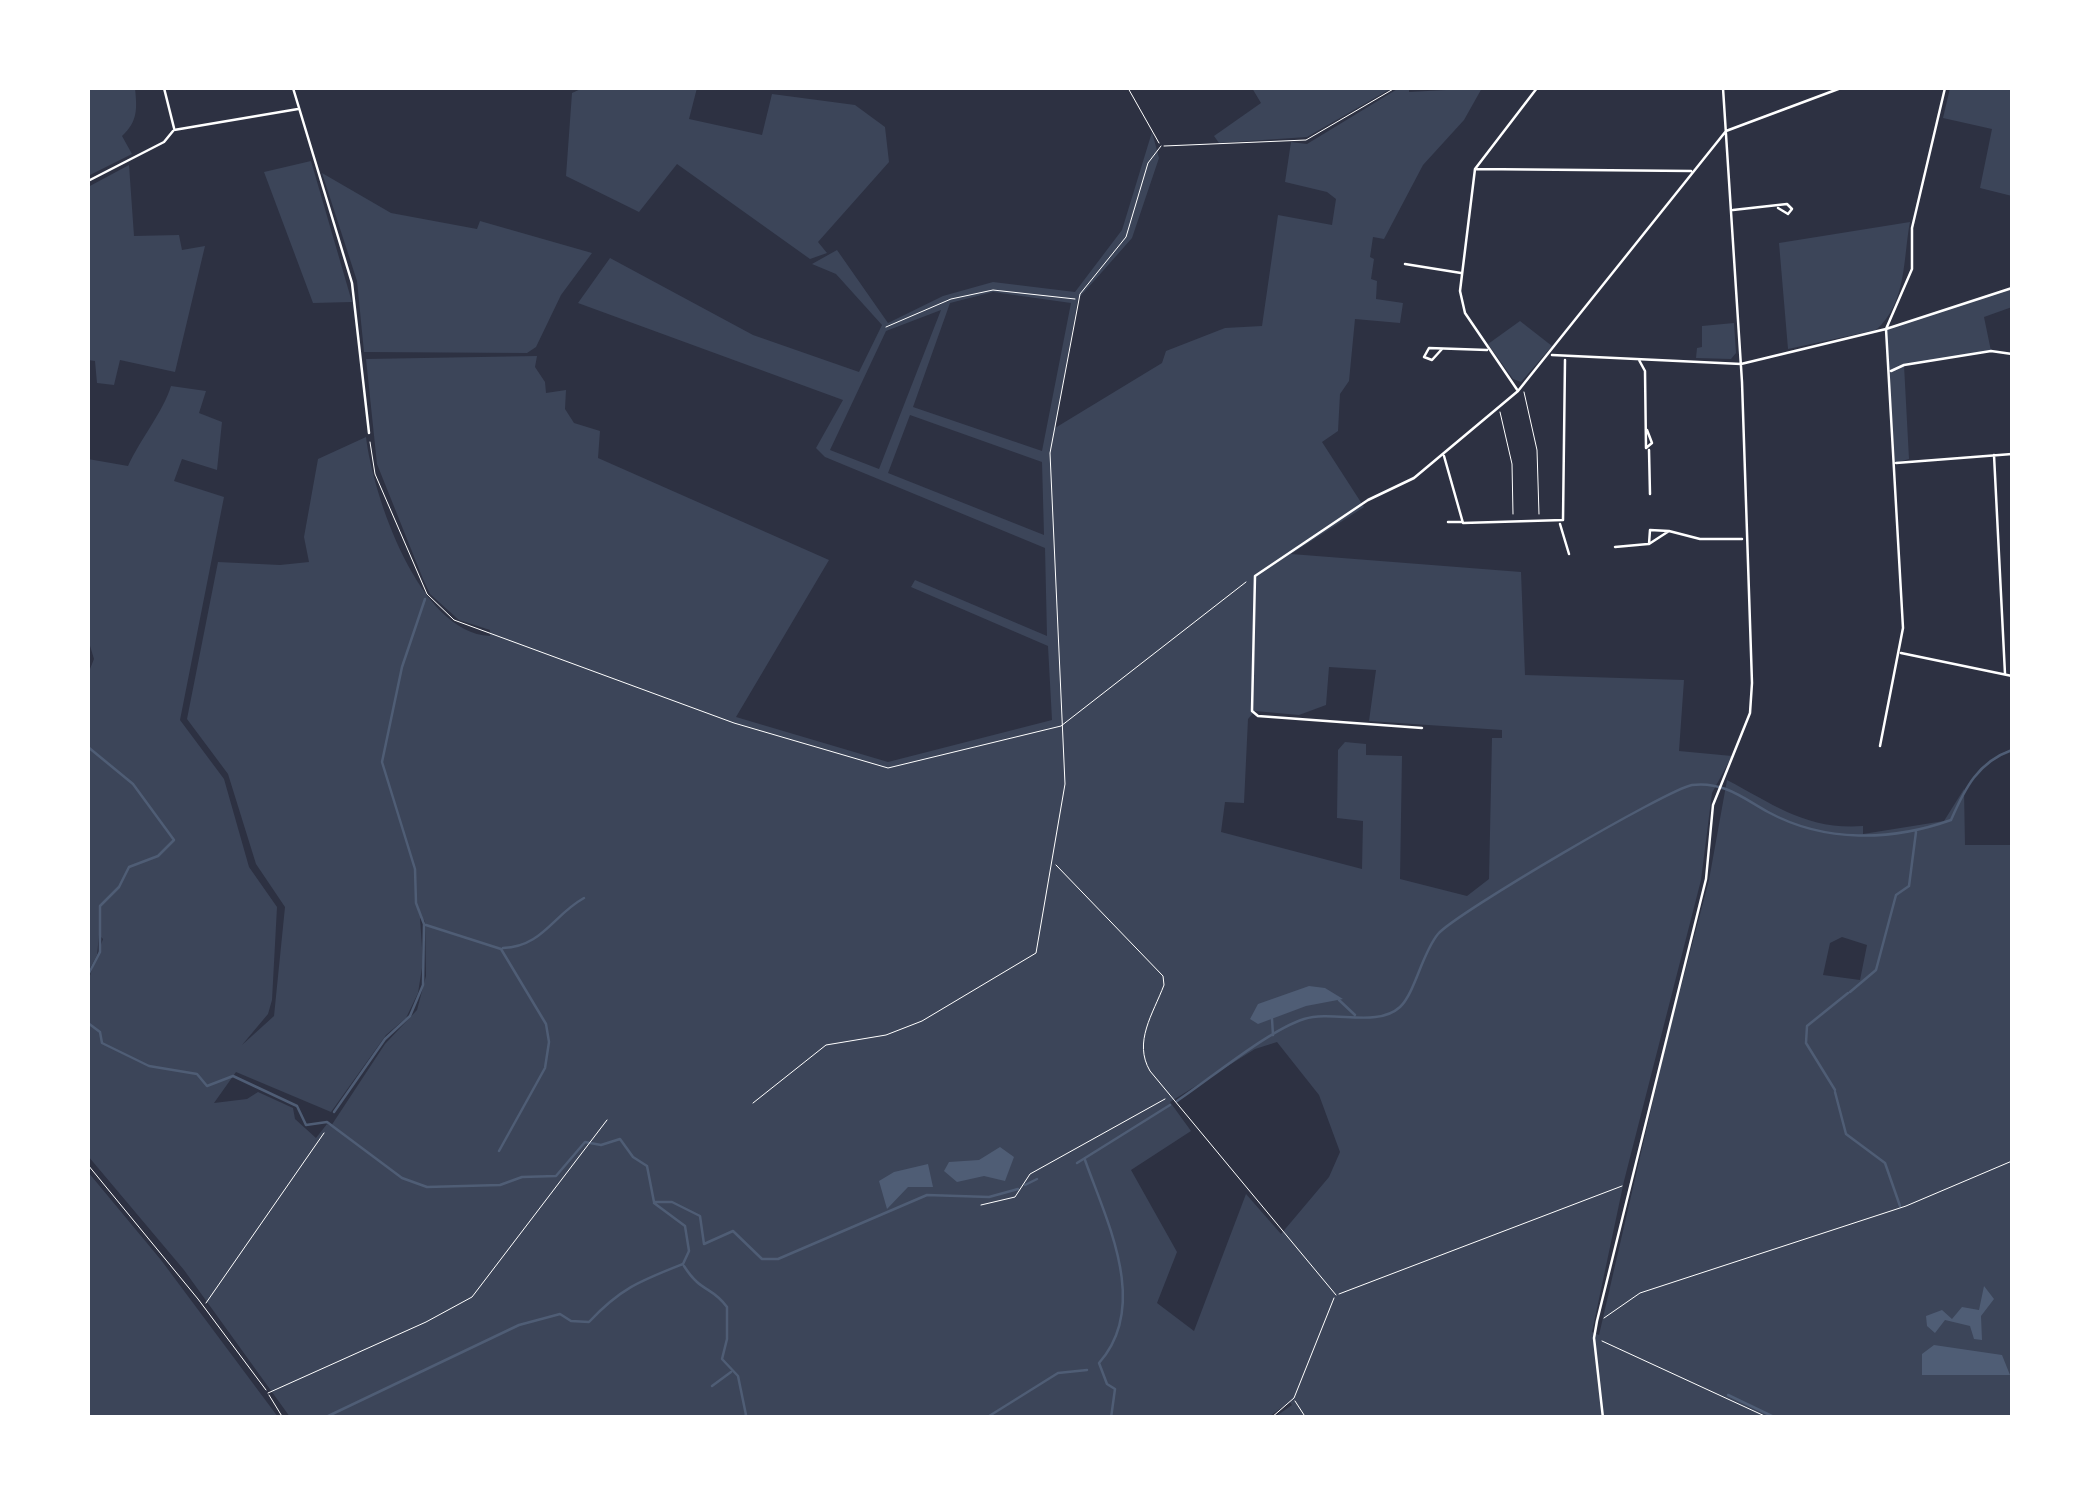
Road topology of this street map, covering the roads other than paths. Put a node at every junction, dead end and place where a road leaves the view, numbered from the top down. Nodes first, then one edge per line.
1 (164, 88) edge
2 (293, 88) edge
3 (1537, 88) edge
4 (1723, 88) edge
5 (1841, 88) edge
6 (1945, 88) edge
7 (299, 109) junction
8 (174, 130) junction
9 (1726, 131) junction
10 (1714, 145) junction
11 (1727, 149) junction
12 (1475, 169) junction
13 (1693, 171) junction
14 (88, 181) edge
15 (1778, 208) dead end
16 (1731, 210) junction
17 (1405, 264) dead end
18 (1462, 273) junction
19 (2012, 288) edge
20 (1886, 329) junction
21 (1442, 349) dead end
22 (1488, 350) junction
23 (1550, 354) junction
24 (2012, 354) edge
25 (1565, 357) junction
26 (1638, 359) junction
27 (1652, 360) junction
28 (1741, 364) junction
29 (1644, 371) junction
30 (1890, 372) junction
31 (1518, 391) junction
32 (1646, 430) junction
33 (369, 433) road end
34 (1648, 448) junction
35 (2012, 454) edge
36 (1443, 455) junction
37 (1994, 455) junction
38 (1895, 464) junction
39 (1650, 494) dead end
40 (1448, 522) dead end
41 (1462, 522) junction
42 (1560, 522) junction
43 (1669, 531) junction
44 (1744, 539) junction
45 (1649, 544) junction
46 (1615, 547) dead end
47 (1569, 554) dead end
48 (1899, 652) junction
49 (2005, 674) junction
50 (2012, 676) edge
51 (1422, 728) dead end
52 (1880, 746) dead end
53 (1603, 1418) edge

1 - 8 street
2 - 7 street
3 - 12 street
4 - 9 street
5 - 9 street
6 - 20 street
7 - 8 street
7 - 33 street
8 - 14 street
9 - 10 street
9 - 11 street
10 - 11 street
10 - 13 street
11 - 16 street
12 - 13 street
12 - 18 street
13 - 23 street
15 - 16 street
16 - 28 street
17 - 18 street
18 - 22 street
19 - 20 street
20 - 28 street
20 - 30 street
21 - 22 street
22 - 31 street
23 - 25 street
23 - 31 street
24 - 30 street
25 - 26 street
25 - 42 street
26 - 27 street
26 - 29 street
27 - 28 street
27 - 29 street
28 - 44 street
29 - 32 street
30 - 38 street
31 - 36 street
32 - 34 street
32 - 34 street
34 - 39 street
35 - 37 street
36 - 41 street
36 - 51 street
37 - 38 street
37 - 49 street
38 - 48 street
40 - 41 street
41 - 42 street
42 - 47 street
43 - 44 street
43 - 45 street
43 - 45 street
44 - 53 street
45 - 46 street
48 - 49 street
48 - 52 street
49 - 50 street

